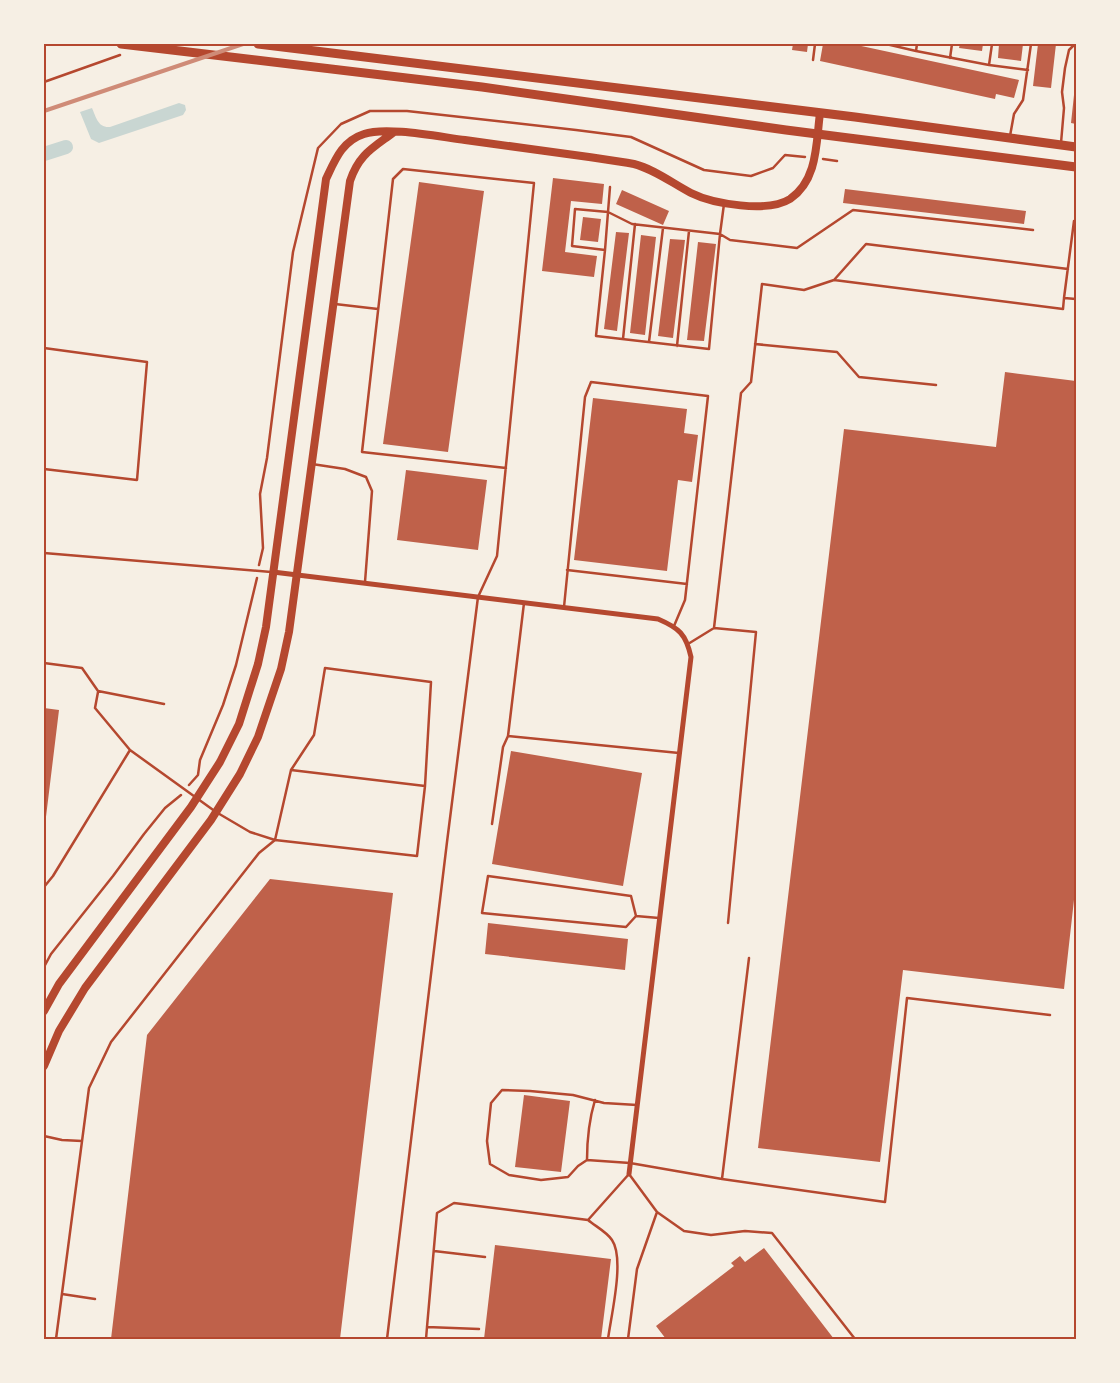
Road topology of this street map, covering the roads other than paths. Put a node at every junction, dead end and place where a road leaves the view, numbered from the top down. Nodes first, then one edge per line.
1 (121, 44) edge
2 (258, 44) edge
3 (816, 44) edge
4 (886, 44) edge
5 (917, 44) edge
6 (952, 44) edge
7 (992, 44) edge
8 (1031, 44) edge
9 (1075, 44) edge
10 (916, 51) junction
11 (950, 58) junction
12 (813, 60) dead end
13 (989, 66) junction
14 (1028, 70) junction
15 (820, 113) junction
16 (394, 132) junction
17 (817, 134) junction
18 (1009, 137) junction
19 (1061, 145) junction
20 (1076, 147) edge
21 (1076, 167) edge
22 (610, 187) dead end
23 (724, 203) junction
24 (608, 212) junction
25 (1076, 221) edge
26 (635, 224) junction
27 (663, 228) junction
28 (1033, 230) dead end
29 (689, 231) junction
30 (720, 234) junction
31 (605, 250) junction
32 (1068, 268) junction
33 (834, 280) junction
34 (1064, 298) junction
35 (1076, 299) edge
36 (333, 304) junction
37 (378, 309) junction
38 (623, 339) junction
39 (649, 342) junction
40 (755, 344) junction
41 (677, 346) junction
42 (44, 348) edge
43 (936, 385) dead end
44 (312, 464) junction
45 (506, 468) junction
46 (44, 469) edge
47 (44, 553) edge
48 (567, 570) junction
49 (273, 572) junction
50 (298, 575) junction
51 (365, 583) junction
52 (687, 584) junction
53 (478, 597) junction
54 (524, 603) junction
55 (564, 608) junction
56 (674, 626) junction
57 (714, 628) junction
58 (688, 644) junction
59 (44, 663) edge
60 (98, 691) junction
61 (164, 704) dead end
62 (508, 736) junction
63 (130, 750) junction
64 (679, 753) junction
65 (291, 770) junction
66 (425, 786) junction
67 (197, 799) junction
68 (216, 812) junction
69 (492, 824) dead end
70 (275, 840) junction
71 (44, 887) edge
72 (636, 916) junction
73 (660, 918) junction
74 (728, 923) dead end
75 (749, 958) dead end
76 (44, 1011) edge
77 (1050, 1015) dead end
78 (44, 1066) edge
79 (595, 1100) junction
80 (637, 1105) junction
81 (44, 1136) edge
82 (82, 1141) junction
83 (586, 1160) junction
84 (630, 1163) junction
85 (629, 1174) junction
86 (722, 1179) junction
87 (657, 1212) junction
88 (588, 1220) junction
89 (434, 1252) junction
90 (485, 1257) dead end
91 (62, 1294) junction
92 (95, 1299) dead end
93 (427, 1327) junction
94 (479, 1329) dead end
95 (56, 1339) edge
96 (387, 1339) edge
97 (426, 1339) edge
98 (608, 1339) edge
99 (628, 1339) edge
100 (855, 1339) edge

1 - 17 main road
2 - 15 main road
3 - 12 lane
4 - 10 lane
5 - 10 lane
6 - 11 lane
7 - 13 lane
8 - 14 lane
9 - 19 lane
10 - 11 lane
11 - 13 lane
13 - 14 lane
14 - 18 lane
15 - 17 main road
15 - 18 main road
16 - 23 main road
16 - 36 main road
16 - 49 main road
17 - 21 main road
17 - 23 main road
18 - 19 main road
19 - 20 main road
22 - 24 lane
23 - 30 lane
24 - 26 lane
24 - 31 lane
24 - 31 lane
25 - 32 lane
26 - 27 lane
26 - 38 lane
27 - 29 lane
27 - 39 lane
28 - 30 lane
29 - 30 lane
29 - 41 lane
30 - 41 lane
31 - 38 lane
32 - 33 lane
32 - 34 lane
33 - 34 lane
33 - 40 lane
34 - 35 lane
36 - 37 lane
36 - 44 main road
37 - 45 lane
37 - 45 lane
38 - 39 lane
39 - 41 lane
40 - 43 lane
40 - 57 lane
42 - 46 lane
44 - 50 main road
44 - 51 lane
45 - 53 lane
47 - 49 lane
48 - 52 lane
48 - 52 lane
48 - 55 lane
49 - 50 street
49 - 67 main road
50 - 51 street
50 - 68 main road
51 - 53 street
52 - 56 lane
53 - 54 street
53 - 96 lane
54 - 55 street
54 - 62 lane
55 - 56 street
56 - 58 street
57 - 58 lane
57 - 74 lane
58 - 64 street
59 - 60 lane
60 - 61 lane
60 - 63 lane
62 - 64 lane
62 - 69 lane
63 - 67 lane
63 - 71 lane
64 - 73 street
65 - 66 lane
65 - 66 lane
65 - 70 lane
66 - 70 lane
67 - 68 lane
67 - 76 main road
68 - 70 lane
68 - 78 main road
70 - 82 lane
72 - 72 lane
72 - 73 lane
73 - 80 street
75 - 86 lane
77 - 86 lane
79 - 80 lane
79 - 83 lane
79 - 83 lane
80 - 84 street
81 - 82 lane
82 - 91 lane
83 - 84 lane
84 - 85 street
84 - 86 lane
85 - 87 lane
85 - 88 lane
87 - 99 lane
87 - 100 lane
88 - 89 lane
88 - 98 lane
89 - 90 lane
89 - 93 lane
91 - 92 lane
91 - 95 lane
93 - 94 lane
93 - 97 lane

